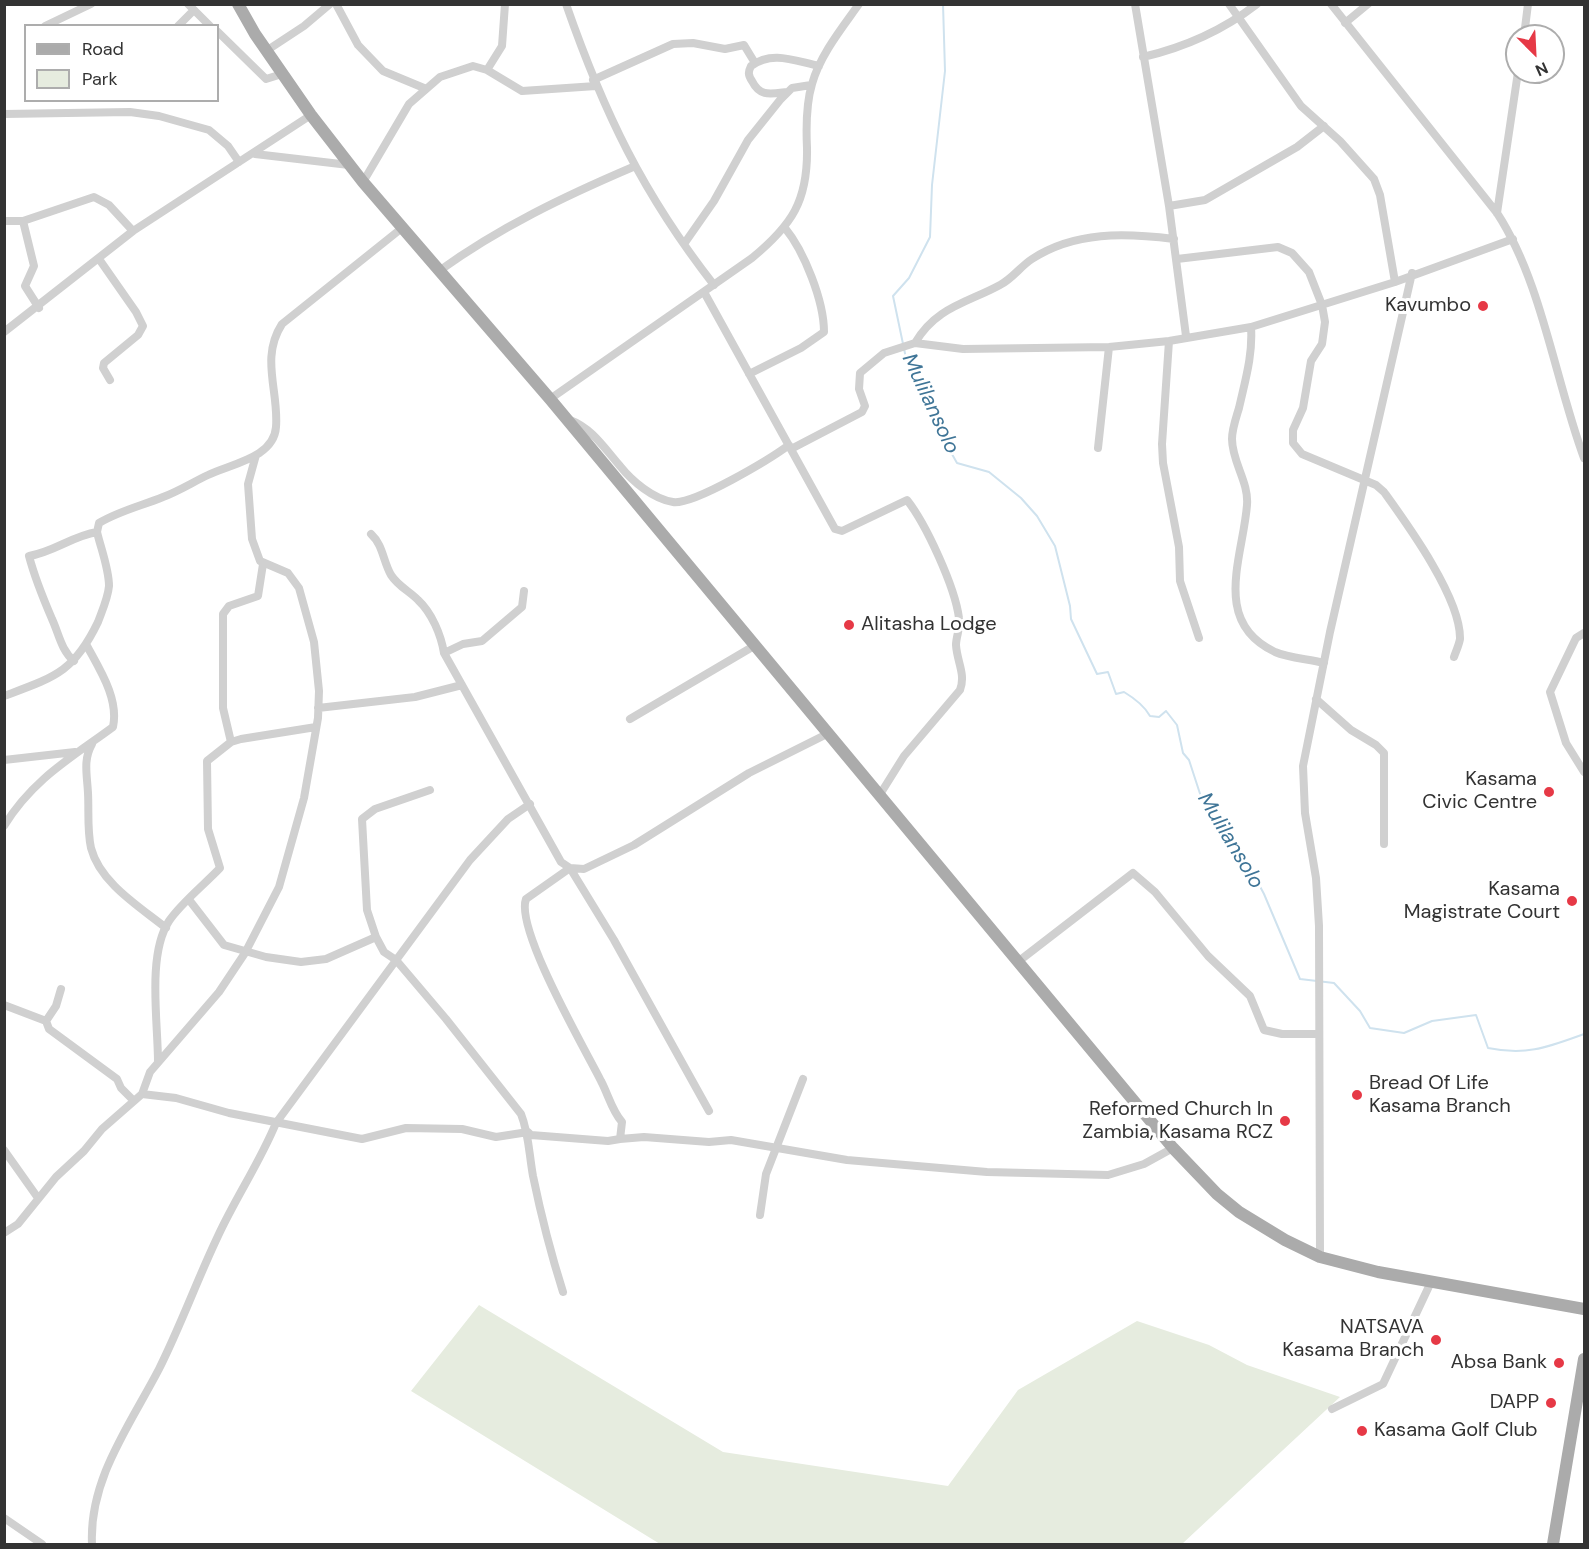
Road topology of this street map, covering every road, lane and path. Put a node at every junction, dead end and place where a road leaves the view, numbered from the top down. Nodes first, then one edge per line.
1 (91, 4) edge
2 (238, 4) edge
3 (330, 4) edge
4 (336, 4) edge
5 (505, 4) edge
6 (566, 4) edge
7 (859, 4) edge
8 (1135, 4) edge
9 (1229, 4) edge
10 (1257, 4) edge
11 (1330, 4) edge
12 (1368, 4) edge
13 (1528, 4) edge
14 (191, 7) edge
15 (1239, 18) junction
16 (49, 24) edge
17 (179, 24) edge
18 (208, 24) edge
19 (1345, 24) junction
20 (1526, 24) edge
21 (219, 33) edge
22 (266, 51) junction
23 (1143, 57) junction
24 (755, 63) junction
25 (819, 66) junction
26 (487, 70) junction
27 (282, 75) junction
28 (595, 83) junction
29 (1516, 84) edge
30 (811, 86) junction
31 (424, 88) junction
32 (787, 92) junction
33 (4, 114) edge
34 (311, 115) junction
35 (1324, 126) junction
36 (254, 154) junction
37 (239, 162) junction
38 (349, 165) junction
39 (633, 167) junction
40 (363, 182) junction
41 (1169, 206) junction
42 (1497, 213) junction
43 (4, 221) edge
44 (23, 221) junction
45 (402, 228) junction
46 (784, 228) junction
47 (133, 231) junction
48 (1174, 239) junction
49 (1513, 239) junction
50 (684, 244) junction
51 (99, 259) junction
52 (1177, 259) junction
53 (439, 271) junction
54 (1412, 273) junction
55 (1395, 282) junction
56 (714, 285) junction
57 (704, 292) junction
58 (1323, 305) junction
59 (39, 308) junction
60 (1251, 327) junction
61 (4, 333) edge
62 (1186, 336) junction
63 (1169, 341) junction
64 (909, 345) junction
65 (1109, 347) junction
66 (750, 374) junction
67 (110, 380) dead end
68 (550, 399) junction
69 (565, 419) junction
70 (790, 447) junction
71 (1098, 448) dead end
72 (256, 455) junction
73 (1584, 458) edge
74 (1365, 481) junction
75 (97, 532) junction
76 (371, 534) dead end
77 (263, 564) junction
78 (524, 591) dead end
79 (1584, 633) edge
80 (1199, 638) dead end
81 (87, 646) junction
82 (754, 646) junction
83 (444, 653) junction
84 (1454, 657) dead end
85 (74, 661) junction
86 (1324, 663) junction
87 (462, 685) junction
88 (4, 696) edge
89 (1316, 699) junction
90 (318, 708) junction
91 (630, 718) dead end
92 (316, 727) junction
93 (827, 734) junction
94 (92, 742) junction
95 (231, 742) junction
96 (76, 752) junction
97 (4, 760) edge
98 (1584, 772) edge
99 (430, 790) dead end
100 (879, 796) junction
101 (530, 804) junction
102 (4, 825) edge
103 (1384, 844) dead end
104 (570, 868) junction
105 (190, 901) junction
106 (166, 928) junction
107 (376, 937) junction
108 (245, 953) junction
109 (396, 960) junction
110 (1019, 962) junction
111 (61, 989) dead end
112 (4, 1005) edge
113 (46, 1021) junction
114 (1319, 1034) junction
115 (158, 1062) junction
116 (803, 1078) dead end
117 (142, 1095) junction
118 (133, 1100) junction
119 (709, 1111) dead end
120 (276, 1123) junction
121 (528, 1132) junction
122 (620, 1139) junction
123 (1173, 1148) junction
124 (4, 1150) edge
125 (776, 1150) junction
126 (38, 1198) junction
127 (760, 1215) dead end
128 (4, 1233) edge
129 (1320, 1257) junction
130 (1431, 1282) junction
131 (563, 1292) dead end
132 (1584, 1309) edge
133 (1584, 1359) edge
134 (1332, 1409) dead end
135 (4, 1518) edge
136 (42, 1545) edge
137 (92, 1545) edge
138 (1553, 1545) edge

1 - 16 street
2 - 22 main road
3 - 22 street
4 - 31 street
5 - 26 street
6 - 28 street
7 - 25 street
8 - 23 street
9 - 15 street
10 - 15 street
11 - 19 street
12 - 19 street
13 - 20 street
14 - 17 street
14 - 18 street
15 - 23 street
15 - 35 street
19 - 42 street
21 - 27 street
22 - 27 main road
23 - 41 street
24 - 25 street
24 - 28 street
24 - 32 street
25 - 30 street
26 - 28 street
26 - 31 street
27 - 34 main road
28 - 39 street
29 - 42 street
30 - 32 street
30 - 46 street
31 - 40 street
32 - 50 street
33 - 37 street
34 - 36 street
34 - 38 main road
35 - 41 street
35 - 55 street
36 - 37 street
36 - 38 street
37 - 47 street
38 - 40 main road
39 - 50 street
39 - 53 street
40 - 45 main road
41 - 48 street
42 - 49 street
43 - 44 street
44 - 47 street
44 - 59 street
45 - 53 main road
45 - 72 street
46 - 56 street
46 - 66 street
47 - 51 street
48 - 52 street
48 - 64 street
49 - 54 street
49 - 73 street
50 - 56 street
51 - 59 street
51 - 67 street
52 - 58 street
52 - 62 street
53 - 68 main road
54 - 55 street
54 - 74 street
55 - 58 street
56 - 57 street
57 - 66 street
57 - 68 street
58 - 60 street
58 - 74 street
59 - 61 street
60 - 62 street
60 - 86 street
62 - 63 street
63 - 65 street
63 - 80 street
64 - 65 street
64 - 70 street
65 - 71 street
66 - 70 street
68 - 69 main road
69 - 70 street
69 - 82 main road
70 - 100 street
72 - 75 street
72 - 77 street
74 - 84 street
74 - 86 street
75 - 81 street
75 - 85 street
76 - 83 street
77 - 90 street
77 - 95 street
78 - 83 street
79 - 98 street
81 - 85 street
81 - 94 street
82 - 91 street
82 - 93 main road
83 - 87 street
85 - 88 street
86 - 89 street
87 - 90 street
87 - 101 street
89 - 103 street
89 - 114 street
90 - 92 street
92 - 95 street
92 - 108 street
93 - 100 main road
93 - 104 street
94 - 96 street
94 - 106 street
95 - 105 street
96 - 97 street
96 - 102 street
99 - 107 street
100 - 110 main road
101 - 104 street
101 - 109 street
104 - 119 street
104 - 122 street
105 - 106 street
105 - 108 street
106 - 115 street
107 - 108 street
107 - 109 street
108 - 115 street
109 - 120 street
109 - 121 street
110 - 114 street
110 - 123 main road
111 - 113 street
112 - 113 street
113 - 118 street
114 - 129 street
115 - 117 street
116 - 125 street
117 - 118 street
117 - 120 street
118 - 126 street
120 - 121 street
120 - 137 street
121 - 122 street
121 - 131 street
122 - 125 street
123 - 125 street
123 - 129 main road
124 - 126 street
125 - 127 street
126 - 128 street
129 - 130 main road
130 - 132 main road
130 - 134 street
133 - 138 main road
135 - 136 street

